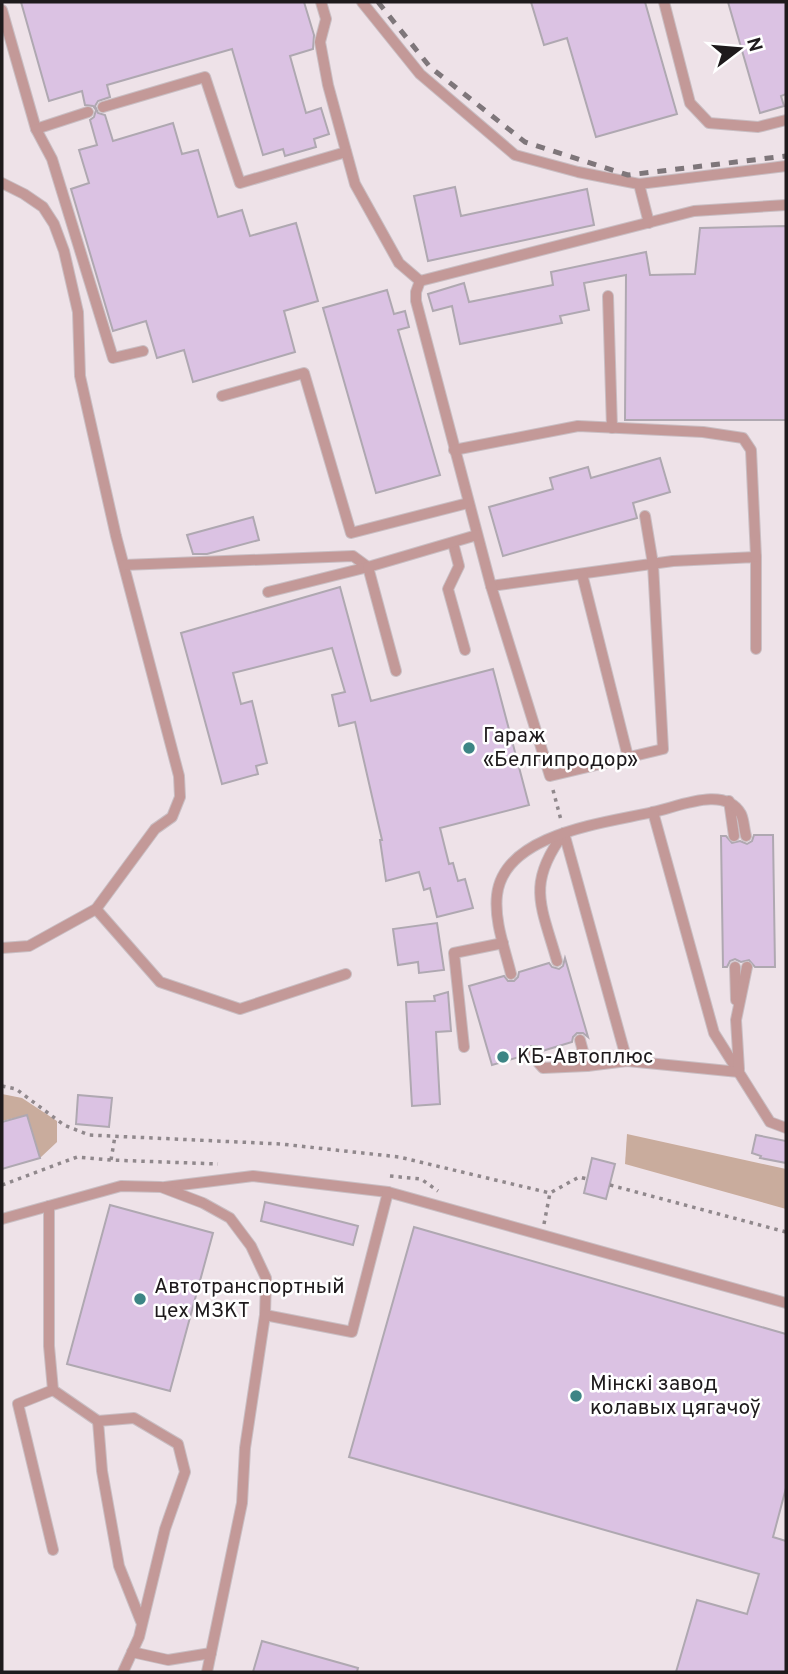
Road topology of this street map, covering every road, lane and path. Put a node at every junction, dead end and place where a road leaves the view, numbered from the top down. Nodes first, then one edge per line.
1 (321, 2) edge
2 (362, 2) edge
3 (664, 2) edge
4 (2, 10) edge
5 (103, 107) dead end
6 (88, 112) dead end
7 (786, 120) edge
8 (36, 129) junction
9 (346, 152) junction
10 (786, 166) edge
11 (2, 183) edge
12 (639, 184) junction
13 (786, 205) edge
14 (649, 223) junction
15 (420, 281) junction
16 (608, 296) dead end
17 (143, 351) dead end
18 (222, 396) dead end
19 (612, 428) junction
20 (454, 450) junction
21 (468, 503) junction
22 (645, 516) dead end
23 (477, 535) junction
24 (453, 543) junction
25 (756, 557) junction
26 (653, 564) junction
27 (124, 565) junction
28 (368, 567) junction
29 (582, 574) junction
30 (491, 586) junction
31 (268, 592) dead end
32 (756, 649) dead end
33 (465, 650) dead end
34 (396, 671) dead end
35 (628, 757) junction
36 (550, 776) junction
37 (729, 801) junction
38 (653, 812) junction
39 (564, 832) junction
40 (734, 836) dead end
41 (746, 836) dead end
42 (96, 909) junction
43 (503, 943) junction
44 (2, 948) edge
45 (557, 961) dead end
46 (734, 967) dead end
47 (747, 967) dead end
48 (346, 974) dead end
49 (511, 974) dead end
50 (736, 1020) junction
51 (580, 1040) dead end
52 (464, 1047) dead end
53 (534, 1053) dead end
54 (627, 1061) junction
55 (587, 1066) junction
56 (739, 1072) junction
57 (2, 1086) edge
58 (786, 1128) edge
59 (115, 1136) junction
60 (111, 1160) dead end
61 (587, 1179) dead end
62 (610, 1185) dead end
63 (161, 1187) junction
64 (388, 1192) junction
65 (550, 1193) junction
66 (49, 1206) junction
67 (2, 1219) edge
68 (544, 1224) dead end
69 (786, 1232) edge
70 (786, 1303) edge
71 (265, 1315) junction
72 (54, 1390) junction
73 (98, 1421) junction
74 (53, 1550) dead end
75 (142, 1625) junction
76 (132, 1652) junction
77 (211, 1653) junction
78 (174, 1659) junction
79 (123, 1672) edge
80 (172, 1672) edge
81 (207, 1672) edge

1 - 9 lane
2 - 12 lane
3 - 7 lane
4 - 8 lane
5 - 9 lane
6 - 8 lane
8 - 17 lane
9 - 15 lane
10 - 12 lane
11 - 27 lane
12 - 14 lane
13 - 14 lane
14 - 15 lane
15 - 20 lane
16 - 19 lane
18 - 21 lane
19 - 20 lane
19 - 25 lane
20 - 21 lane
21 - 23 lane
22 - 26 lane
23 - 24 lane
23 - 30 lane
24 - 28 lane
24 - 33 lane
25 - 26 lane
25 - 32 lane
26 - 29 lane
26 - 35 lane
27 - 28 lane
27 - 42 lane
28 - 31 lane
28 - 34 lane
29 - 30 lane
29 - 35 lane
30 - 36 lane
35 - 36 lane
36 - 39 path
37 - 38 lane
37 - 40 lane
37 - 41 lane
38 - 39 lane
38 - 56 lane
39 - 43 lane
39 - 45 lane
39 - 54 lane
42 - 44 lane
42 - 48 lane
43 - 49 lane
43 - 52 lane
46 - 50 lane
47 - 50 lane
50 - 56 lane
51 - 55 lane
53 - 55 lane
54 - 55 lane
54 - 56 lane
56 - 58 lane
57 - 59 path
59 - 60 path
59 - 65 path
61 - 65 path
62 - 69 path
63 - 64 lane
63 - 66 lane
63 - 71 lane
64 - 70 lane
64 - 71 lane
65 - 68 path
66 - 67 lane
66 - 72 lane
71 - 77 lane
72 - 73 lane
72 - 74 lane
73 - 75 lane
73 - 75 lane
75 - 76 lane
76 - 78 lane
76 - 79 lane
77 - 78 lane
77 - 81 lane
78 - 80 lane

